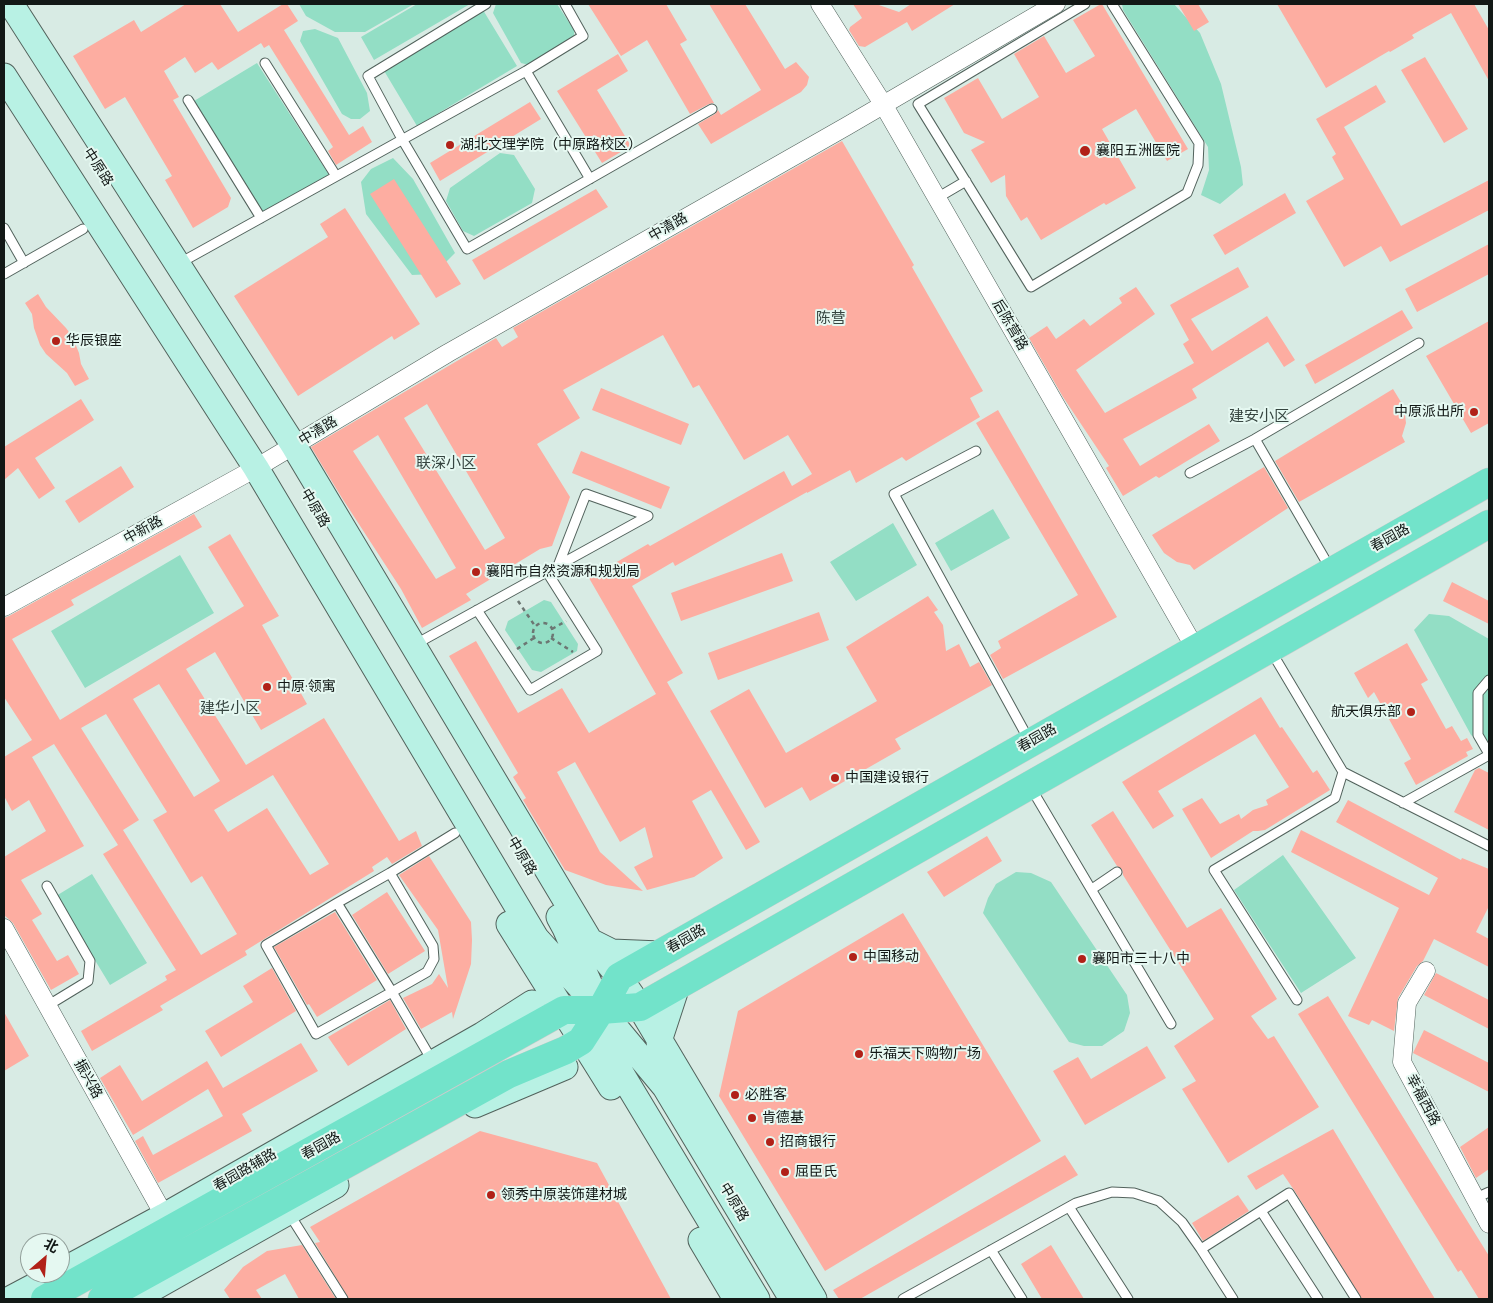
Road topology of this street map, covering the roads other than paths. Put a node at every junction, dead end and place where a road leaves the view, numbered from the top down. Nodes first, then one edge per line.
1 (11, 4) edge
2 (486, 4) edge
3 (565, 4) edge
4 (820, 4) edge
5 (1056, 4) edge
6 (1085, 4) edge
7 (1112, 4) edge
8 (4, 21) edge
9 (265, 63) dead end
10 (526, 71) junction
11 (4, 76) edge
12 (188, 100) dead end
13 (883, 104) junction
14 (4, 105) edge
15 (712, 109) dead end
16 (402, 139) junction
17 (336, 176) junction
18 (590, 178) junction
19 (966, 181) junction
20 (937, 198) junction
21 (261, 218) junction
22 (4, 228) edge
23 (83, 229) junction
24 (24, 263) junction
25 (178, 264) junction
26 (4, 274) edge
27 (1419, 343) dead end
28 (1255, 439) junction
29 (288, 449) junction
30 (976, 451) dead end
31 (249, 472) junction
32 (1190, 473) dead end
33 (1489, 482) edge
34 (1489, 524) edge
35 (558, 566) junction
36 (1332, 571) junction
37 (548, 572) junction
38 (4, 606) edge
39 (477, 610) junction
40 (414, 645) junction
41 (1195, 648) junction
42 (1270, 648) junction
43 (1489, 680) edge
44 (1031, 742) junction
45 (1489, 755) edge
46 (1342, 772) junction
47 (1030, 785) junction
48 (1403, 802) junction
49 (455, 833) junction
50 (1489, 846) edge
51 (1117, 872) dead end
52 (390, 873) junction
53 (47, 886) dead end
54 (1092, 889) junction
55 (337, 903) junction
56 (4, 928) edge
57 (565, 928) junction
58 (536, 938) junction
59 (590, 941) junction
60 (660, 954) junction
61 (1426, 971) dead end
62 (538, 972) junction
63 (620, 976) junction
64 (677, 986) junction
65 (392, 992) junction
66 (1297, 1000) dead end
67 (532, 1003) junction
68 (47, 1006) junction
69 (640, 1007) junction
70 (564, 1010) junction
71 (601, 1010) junction
72 (1171, 1024) dead end
73 (517, 1037) junction
74 (581, 1041) junction
75 (659, 1041) junction
76 (434, 1062) junction
77 (565, 1067) junction
78 (509, 1074) junction
79 (605, 1076) junction
80 (665, 1087) junction
81 (634, 1094) junction
82 (1482, 1195) edge
83 (1069, 1207) junction
84 (1261, 1211) junction
85 (288, 1212) junction
86 (168, 1222) junction
87 (1489, 1224) edge
88 (1201, 1248) junction
89 (991, 1250) junction
90 (70, 1268) edge
91 (40, 1283) edge
92 (10, 1299) edge
93 (45, 1299) edge
94 (102, 1299) edge
95 (134, 1299) edge
96 (343, 1299) edge
97 (736, 1299) edge
98 (757, 1299) edge
99 (792, 1299) edge
100 (814, 1299) edge
101 (903, 1299) edge
102 (1022, 1299) edge
103 (1128, 1299) edge
104 (1233, 1299) edge
105 (1318, 1299) edge
106 (1356, 1299) edge

1 - 25 street
2 - 16 lane
3 - 10 lane
4 - 13 street, 后陈营路
5 - 13 street, 中清路
6 - 19 lane
7 - 19 lane
8 - 29 street, 中原路
9 - 17 lane
10 - 16 lane
10 - 18 lane
11 - 31 street, 中原路
12 - 21 lane
13 - 20 street, 后陈营路
13 - 29 street, 中清路
14 - 23 street
15 - 18 lane
16 - 17 lane
16 - 18 lane
17 - 21 lane
19 - 20 lane
20 - 41 street, 后陈营路
21 - 25 lane
22 - 24 lane
23 - 24 lane
23 - 31 street
24 - 26 lane
25 - 29 street
27 - 28 lane
28 - 32 lane
28 - 36 lane
29 - 31 street, 中新路
29 - 40 street
29 - 57 street, 中原路
30 - 44 lane
31 - 38 street, 中新路
31 - 49 street
31 - 58 street, 中原路
33 - 36 main road, 春园路
34 - 42 main road, 春园路
35 - 35 lane
35 - 37 lane
36 - 41 main road, 春园路
37 - 39 lane
37 - 39 lane
39 - 40 lane
40 - 59 street
41 - 44 main road, 春园路
42 - 46 lane
42 - 47 main road, 春园路
43 - 45 lane
44 - 60 main road, 春园路
45 - 48 lane
46 - 48 lane
46 - 66 lane
47 - 54 lane
47 - 64 main road, 春园路
48 - 50 lane
49 - 52 lane
49 - 62 street
51 - 54 lane
52 - 55 lane
52 - 65 lane
53 - 68 lane
54 - 72 lane
55 - 65 lane
55 - 65 lane
56 - 68 street, 振兴路
57 - 59 street
57 - 71 street, 中原路
58 - 62 street
58 - 71 street, 中原路
59 - 60 street
59 - 63 street
60 - 63 main road, 春园路
61 - 82 street, 幸福西路
62 - 67 street
62 - 70 street
63 - 69 street
63 - 71 main road, 春园路
64 - 69 main road, 春园路
64 - 75 street
65 - 76 lane
67 - 73 street
67 - 76 street, 春园路辅路
68 - 86 street, 振兴路
69 - 71 main road, 春园路
69 - 75 street
70 - 71 main road, 春园路
70 - 73 main road, 春园路
70 - 74 street
71 - 74 main road, 春园路
71 - 80 street, 中原路
71 - 81 street, 中原路
73 - 86 main road, 春园路
74 - 78 main road, 春园路
74 - 79 street
75 - 80 street
75 - 100 street
76 - 86 street, 春园路辅路
77 - 78 street
77 - 79 street
77 - 85 street
78 - 94 main road, 春园路
79 - 81 street
79 - 97 street
80 - 99 street, 中原路
81 - 98 street, 中原路
82 - 87 street, 幸福西路
83 - 88 lane
83 - 89 lane
83 - 103 lane
84 - 88 lane
84 - 105 lane
84 - 106 lane
85 - 95 street
85 - 96 lane
86 - 90 street, 春园路辅路
86 - 93 main road, 春园路
88 - 104 lane
89 - 101 lane
89 - 102 lane
91 - 92 street, 春园路辅路

